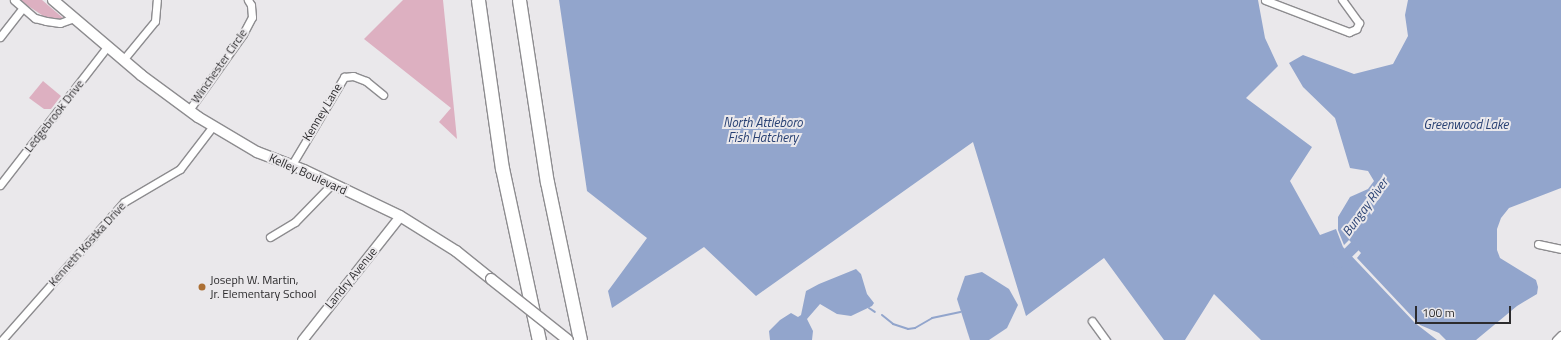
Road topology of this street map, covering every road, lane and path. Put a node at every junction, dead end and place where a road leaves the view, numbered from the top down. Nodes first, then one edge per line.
1 (14, 0) edge
2 (54, 0) edge
3 (157, 0) edge
4 (248, 0) edge
5 (478, 0) edge
6 (519, 0) edge
7 (1265, 0) edge
8 (1342, 0) edge
9 (22, 9) junction
10 (74, 18) junction
11 (0, 37) edge
12 (107, 47) junction
13 (122, 60) junction
14 (383, 96) dead end
15 (189, 110) junction
16 (213, 126) junction
17 (291, 166) junction
18 (332, 184) junction
19 (0, 185) edge
20 (400, 216) junction
21 (270, 237) dead end
22 (1538, 244) dead end
23 (1561, 249) edge
24 (1092, 320) dead end
25 (1561, 335) edge
26 (2, 340) edge
27 (302, 340) edge
28 (539, 340) edge
29 (568, 340) edge
30 (580, 340) edge
31 (1106, 340) edge
32 (1556, 340) edge

1 - 9 street
2 - 10 main road, Kelley Boulevard
3 - 13 street
4 - 15 street, Winchester Circle
5 - 28 highway
6 - 30 highway
7 - 8 street
9 - 10 street
9 - 11 street
10 - 12 main road, Kelley Boulevard
12 - 13 main road, Kelley Boulevard
12 - 19 street, Ledgebrook Drive
13 - 15 main road, Kelley Boulevard
14 - 17 street, Kenney Lane
15 - 16 main road, Kelley Boulevard
16 - 17 main road, Kelley Boulevard
16 - 26 street, Kenneth Kostka Drive
17 - 18 main road, Kelley Boulevard
18 - 20 main road, Kelley Boulevard
18 - 21 street
20 - 27 street, Landry Avenue
20 - 29 main road, Kelley Boulevard, bridge
22 - 23 street
24 - 31 street
25 - 32 street

